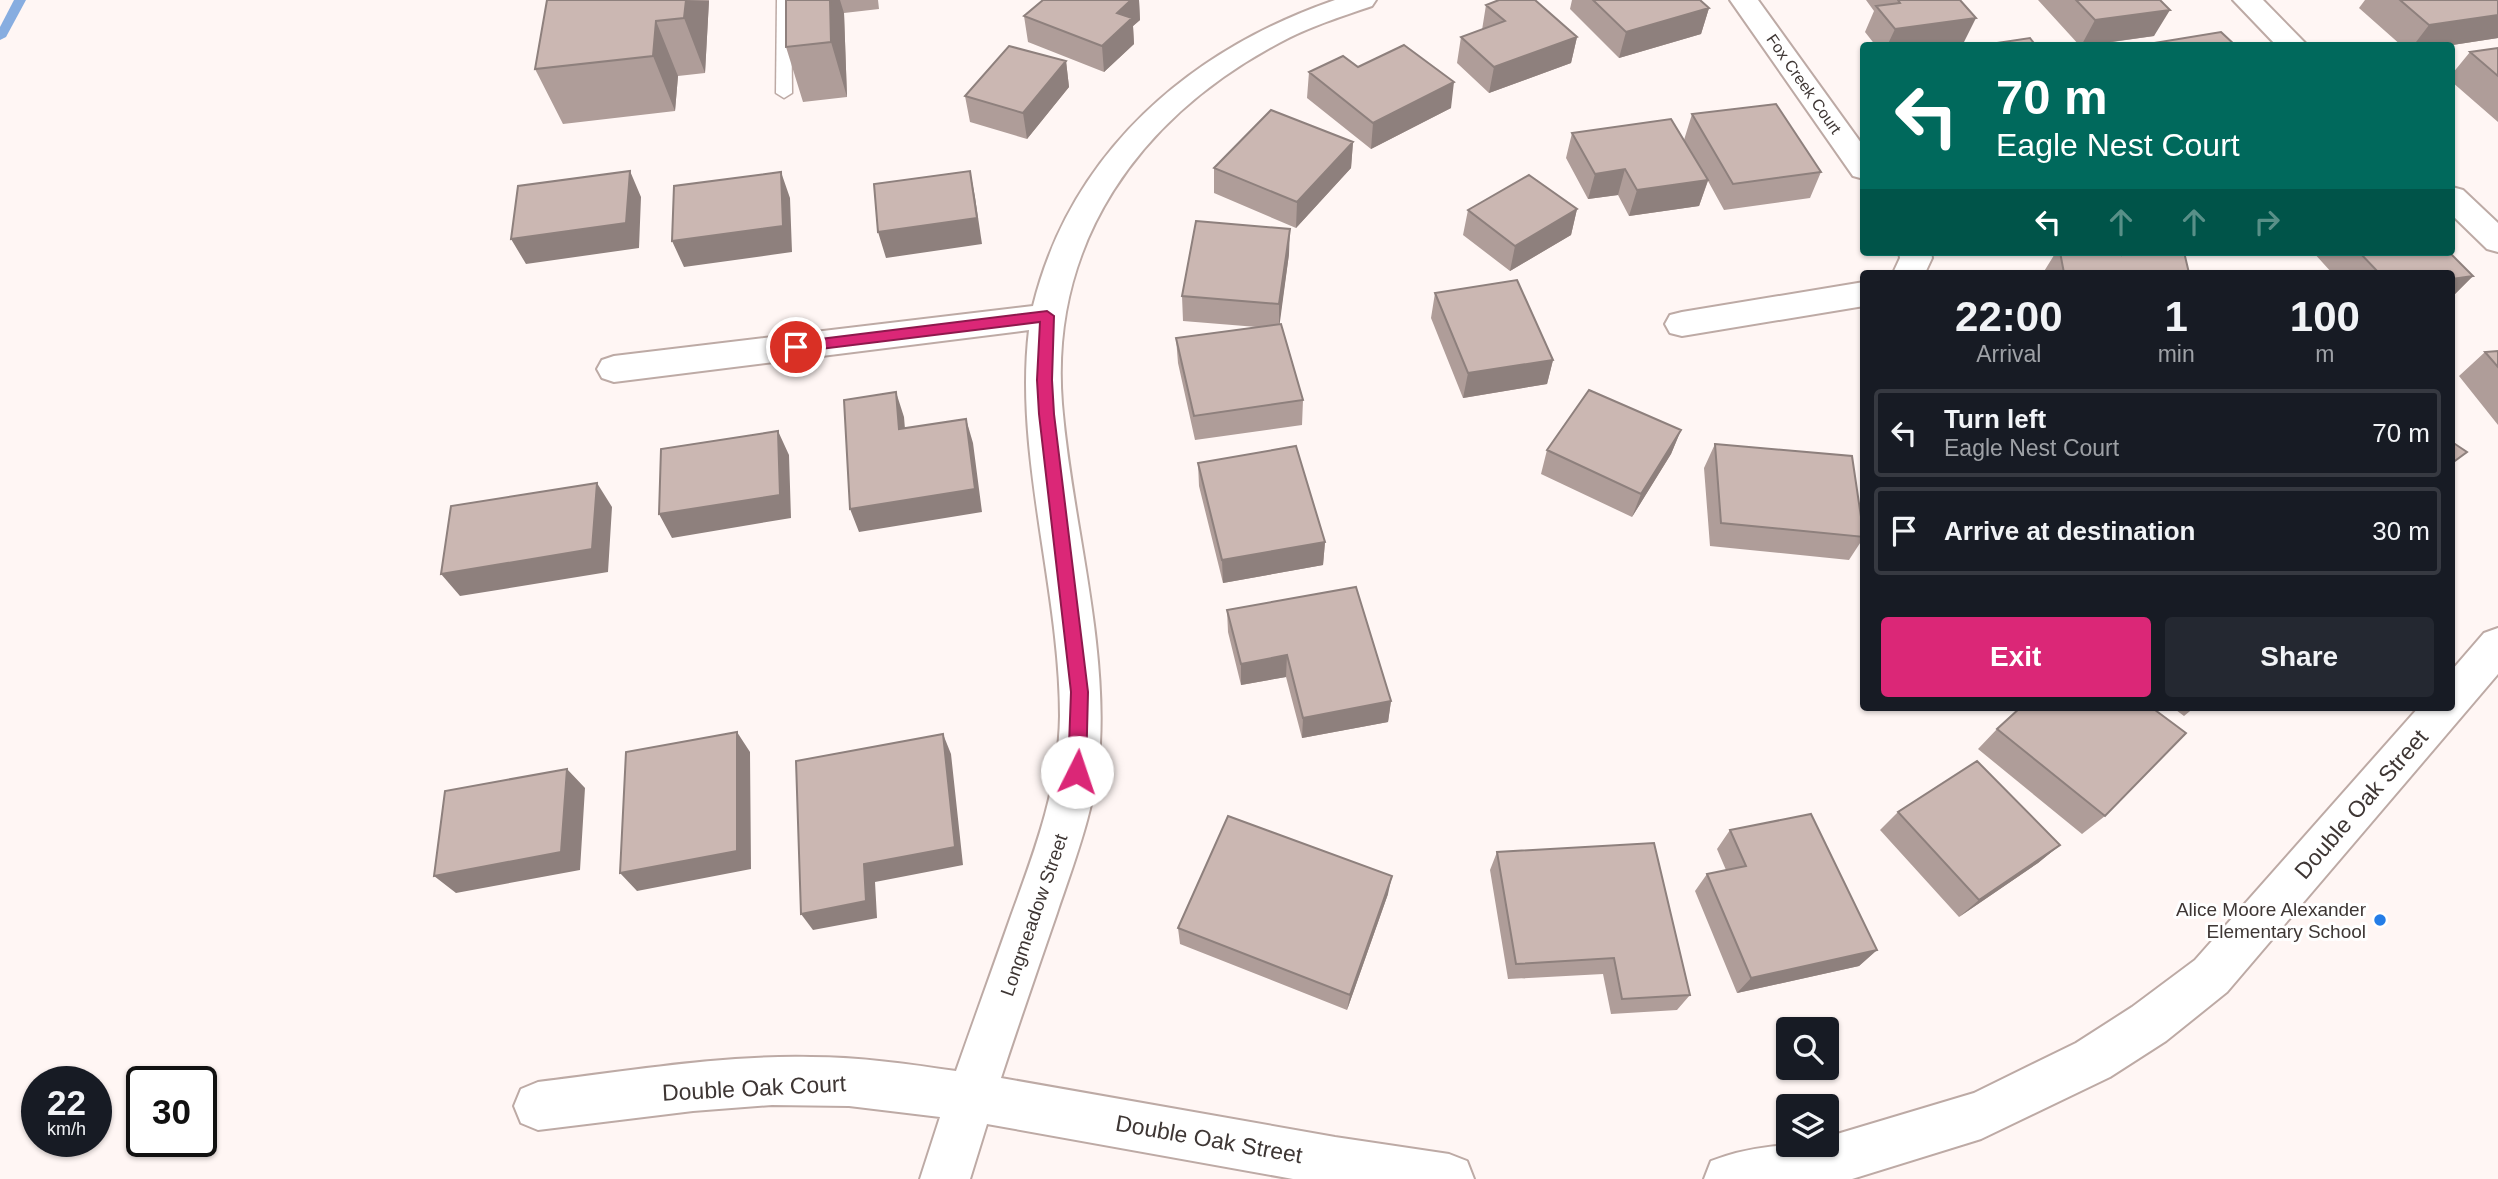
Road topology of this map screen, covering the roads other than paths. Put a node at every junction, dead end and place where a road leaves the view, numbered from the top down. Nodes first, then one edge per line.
1 (784, 0) edge
2 (1362, 0) edge
3 (1744, 0) edge
4 (2247, 0) edge
5 (2290, 42) edge
6 (784, 93) edge
7 (1860, 163) edge
8 (2455, 200) edge
9 (2498, 241) edge
10 (1860, 295) edge
11 (1047, 316) junction
12 (1682, 324) dead end
13 (614, 369) dead end
14 (2498, 645) edge
15 (2455, 695) edge
16 (2442, 711) edge
17 (970, 1098) junction
18 (538, 1106) dead end
19 (945, 1179) edge
20 (1448, 1179) edge
21 (1729, 1179) edge

1 - 6 lane
2 - 11 street, Longmeadow Street
3 - 7 street, Fox Creek Court
4 - 5 street
8 - 9 street
10 - 12 street
11 - 13 street
11 - 17 street, Longmeadow Street
14 - 15 street
16 - 21 street, Double Oak Street
17 - 18 street, Double Oak Court
17 - 19 street, Longmeadow Street
17 - 20 street, Double Oak Street

